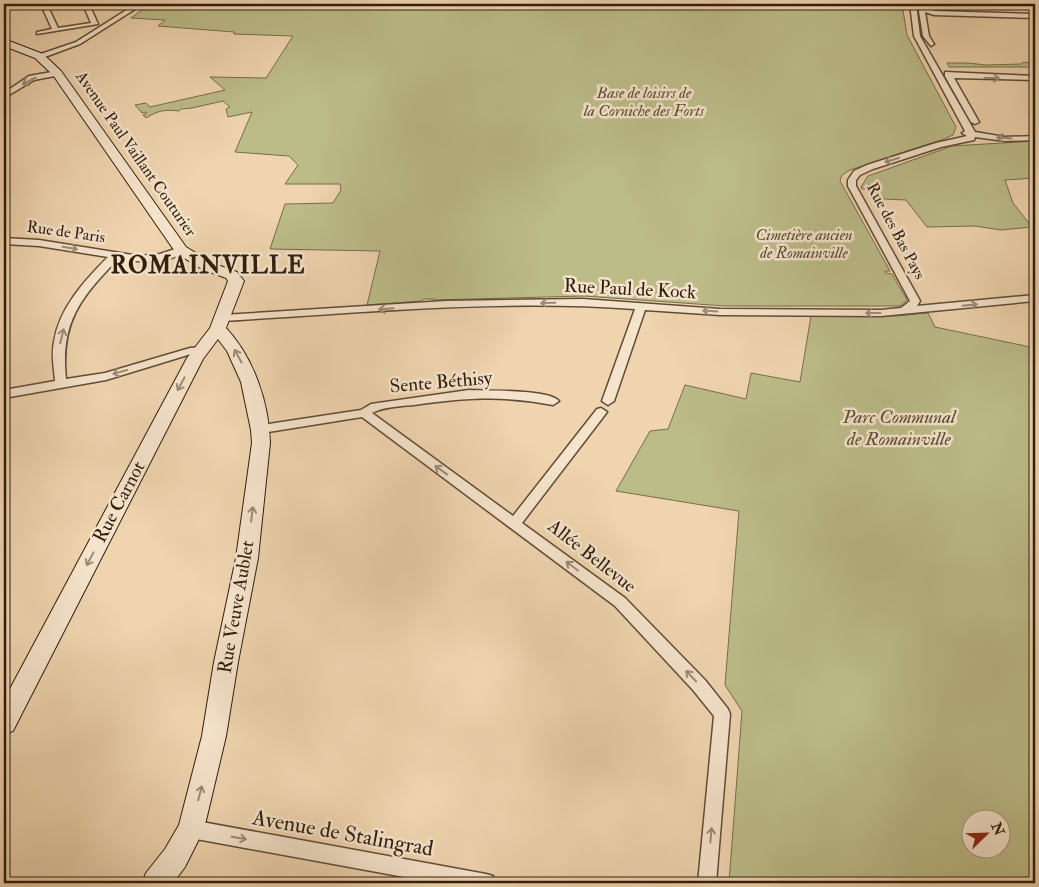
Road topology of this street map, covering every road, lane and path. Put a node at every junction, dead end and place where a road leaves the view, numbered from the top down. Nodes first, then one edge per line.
1 (67, 4) edge
2 (86, 4) edge
3 (140, 4) edge
4 (913, 4) edge
5 (921, 6) edge
6 (1035, 16) edge
7 (95, 24) junction
8 (106, 25) junction
9 (56, 30) junction
10 (39, 33) dead end
11 (4, 42) edge
12 (921, 44) junction
13 (39, 56) junction
14 (935, 68) junction
15 (56, 73) junction
16 (949, 76) junction
17 (1035, 78) edge
18 (4, 96) edge
19 (964, 123) junction
20 (960, 134) junction
21 (972, 134) junction
22 (1035, 138) edge
23 (939, 145) junction
24 (4, 241) edge
25 (181, 250) junction
26 (116, 255) junction
27 (236, 284) joint
28 (1035, 298) edge
29 (642, 306) junction
30 (923, 306) junction
31 (220, 324) junction
32 (201, 350) junction
33 (61, 384) junction
34 (4, 394) edge
35 (553, 400) dead end
36 (364, 413) junction
37 (262, 429) junction
38 (514, 524) junction
39 (4, 723) edge
40 (191, 829) junction
41 (156, 883) edge
42 (486, 883) edge
43 (707, 883) edge

1 - 9 street
2 - 7 street
3 - 8 street
4 - 12 street
5 - 6 street
5 - 12 street
7 - 8 street
7 - 9 street
8 - 13 street
9 - 10 street
11 - 13 main road
12 - 14 street
13 - 15 main road
14 - 16 street
14 - 19 street
15 -> 18 street
15 - 25 main road, Avenue Paul Vaillant Couturier
16 -> 17 street
16 - 19 street
19 - 20 street
19 - 21 street
20 - 21 street, Rue des Bas Pays
20 - 23 street, Rue des Bas Pays
22 -> 21 street
21 - 23 street, Rue des Bas Pays
23 -> 30 street, Rue des Bas Pays
24 -> 26 street, Rue de Paris
25 - 26 street, Rue de Paris
25 - 27 main road, Avenue Paul Vaillant Couturier
33 -> 26 street
27 - 31 main road, Rue Carnot
30 -> 28 street, Rue Paul de Kock
30 -> 29 street, Rue Paul de Kock
29 -> 31 street, Rue Paul de Kock
29 - 38 street
31 - 32 main road, Rue Carnot
37 -> 31 main road, Rue Veuve Aublet
32 -> 33 street
32 -> 39 main road, Rue Carnot
33 - 34 street
35 - 36 street, Sente Béthisy
36 - 37 street
38 -> 36 street, Allée Bellevue
40 -> 37 main road, Rue Veuve Aublet
43 -> 38 street, Allée Bellevue
40 - 41 main road, Rue Veuve Aublet
40 -> 42 street, Avenue de Stalingrad

